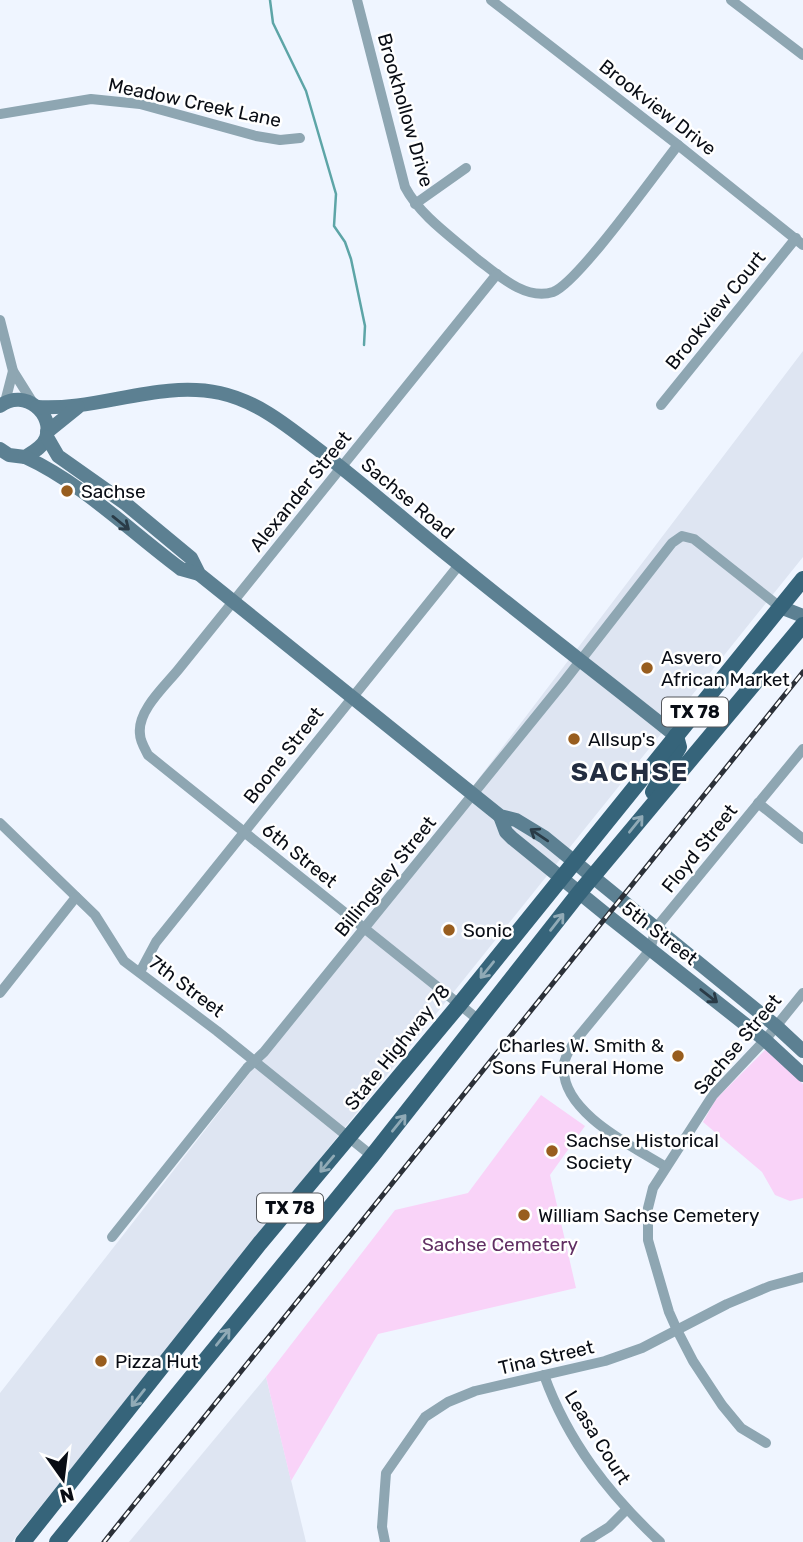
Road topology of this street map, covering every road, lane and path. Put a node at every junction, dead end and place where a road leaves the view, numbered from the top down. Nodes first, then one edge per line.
1 (357, 0) edge
2 (491, 0) edge
3 (731, 0) edge
4 (803, 54) edge
5 (0, 114) edge
6 (300, 138) dead end
7 (678, 145) junction
8 (466, 168) dead end
9 (415, 204) junction
10 (799, 242) edge
11 (497, 274) junction
12 (0, 320) edge
13 (13, 371) junction
14 (2, 404) edge
15 (35, 405) junction
16 (661, 405) dead end
17 (78, 407) junction
18 (47, 435) junction
19 (0, 449) edge
20 (25, 457) junction
21 (342, 468) junction
22 (459, 565) junction
23 (199, 574) junction
24 (803, 579) edge
25 (233, 602) junction
26 (780, 607) junction
27 (803, 616) edge
28 (803, 625) edge
29 (581, 660) junction
30 (352, 699) junction
31 (139, 734) joint
32 (676, 736) junction
33 (803, 749) edge
34 (473, 794) junction
35 (654, 802) junction
36 (758, 803) junction
37 (500, 816) junction
38 (0, 823) edge
39 (244, 832) junction
40 (803, 839) edge
41 (575, 862) junction
42 (593, 877) junction
43 (561, 878) junction
44 (579, 893) junction
45 (76, 897) junction
46 (656, 928) junction
47 (364, 929) junction
48 (650, 950) junction
49 (687, 953) junction
50 (674, 968) junction
51 (141, 972) junction
52 (0, 993) edge
53 (803, 993) edge
54 (459, 1005) junction
55 (480, 1021) junction
56 (776, 1026) junction
57 (765, 1040) junction
58 (803, 1051) edge
59 (254, 1062) junction
60 (803, 1075) edge
61 (349, 1138) junction
62 (372, 1157) junction
63 (666, 1167) junction
64 (112, 1237) dead end
65 (260, 1243) junction
66 (283, 1264) junction
67 (803, 1277) edge
68 (677, 1330) junction
69 (544, 1375) junction
70 (766, 1443) dead end
71 (626, 1510) junction
72 (23, 1542) edge
73 (57, 1542) edge
74 (385, 1542) edge
75 (585, 1542) edge
76 (660, 1542) edge

1 - 9 street, Brookhollow Drive
2 - 7 street, Brookview Drive
3 - 4 street
5 - 6 street, Meadow Creek Lane
7 - 10 street, Brookview Drive
7 - 11 street, Brookhollow Drive
8 - 9 street
9 - 11 street, Brookhollow Drive
10 - 16 street, Brookview Court
11 - 21 street, Alexander Street
12 - 13 street
13 - 14 street
13 - 15 street
14 - 15 main road, Sachse Road
15 - 17 main road, Sachse Road
15 - 18 main road, 5th Street
17 - 18 main road, Sachse Road
17 - 21 main road, Sachse Road
18 - 20 main road, Sachse Road
18 - 23 main road, 5th Street
19 - 20 main road, 5th Street
20 -> 23 main road, 5th Street
21 - 22 main road, Sachse Road
21 - 25 street, Alexander Street
22 - 29 main road, Sachse Road
22 - 30 street, Boone Street
23 - 25 main road, 5th Street
24 - 26 main road, State Highway 78 / TX 78
25 - 30 main road, 5th Street
25 - 31 street, Alexander Street
26 - 27 main road
26 - 29 street, Billingsley Street
26 - 32 main road, State Highway 78 / TX 78
28 - 35 main road, TX 78
29 - 32 main road, Sachse Road
29 - 34 street, Billingsley Street
30 - 34 main road, 5th Street
30 - 39 street, Boone Street
31 - 39 street, 6th Street
32 - 35 main road
32 - 41 main road, State Highway 78 / TX 78
33 - 36 street, Floyd Street
34 - 37 main road, 5th Street
34 - 47 street, Billingsley Street
42 -> 35 main road, TX 78
36 - 40 street
36 - 46 street, Floyd Street
41 -> 37 main road, 5th Street
37 - 43 main road, 5th Street
38 - 45 street, 7th Street
39 - 47 street, 6th Street
39 - 51 street, Boone Street
41 - 42 main road, 5th Street
41 - 43 main road, State Highway 78 / TX 78
42 - 44 main road, TX 78
42 - 46 main road, 5th Street
43 - 44 main road, 5th Street
43 -> 54 main road, State Highway 78 / TX 78
44 - 48 main road, 5th Street
55 -> 44 main road, TX 78
45 - 51 street, 7th Street
45 - 52 street
46 - 48 street, Floyd Street
46 - 49 main road, 5th Street
47 - 54 street, 6th Street
47 - 59 street, Billingsley Street
48 - 50 main road, 5th Street
48 - 63 street, Floyd Street
49 - 50 main road
49 - 56 main road, 5th Street
50 -> 57 main road, 5th Street
51 - 59 street, 7th Street
53 - 56 street, Sachse Street
54 - 55 street, 6th Street
54 - 61 main road, State Highway 78 / TX 78
62 -> 55 main road, TX 78
56 - 57 street, Sachse Street
56 - 58 main road, 5th Street
57 - 60 main road, 5th Street
57 - 63 street, Sachse Street
59 - 61 street, 7th Street
59 - 64 street, Billingsley Street
61 - 62 street, 7th Street
61 -> 65 main road, State Highway 78 / TX 78
62 - 66 main road, TX 78
63 - 68 street, Sachse Street
65 - 66 main road
65 -> 72 main road, State Highway 78 / TX 78
73 -> 66 main road, TX 78
67 - 68 street, Tina Street
68 - 69 street, Tina Street
68 - 70 street, Sachse Street
69 - 71 street, Leasa Court
69 - 74 street, Tina Street
71 - 75 street
71 - 76 street, Leasa Court

